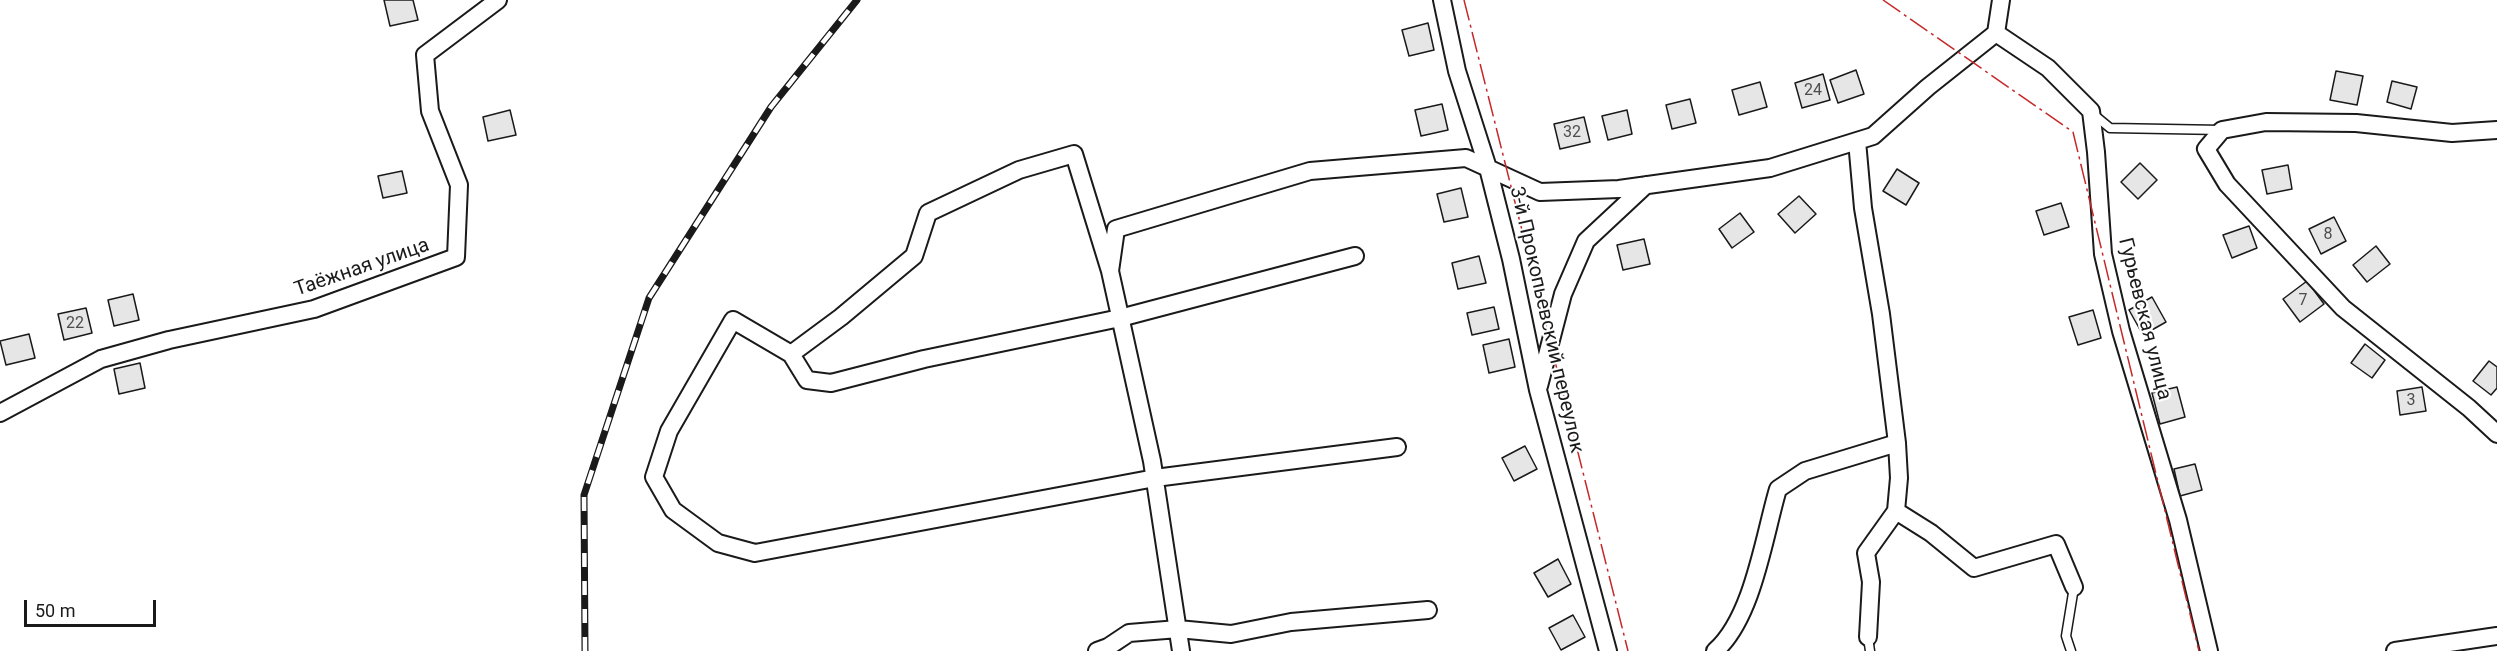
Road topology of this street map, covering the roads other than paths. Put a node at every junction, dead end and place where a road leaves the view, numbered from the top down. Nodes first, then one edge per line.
1 (498, 0) edge
2 (1442, 0) edge
3 (2001, 0) edge
4 (1996, 33) junction
5 (2091, 111) junction
6 (2222, 130) junction
7 (2497, 130) edge
8 (1857, 141) junction
9 (1488, 168) junction
10 (1646, 185) junction
11 (1355, 256) dead end
12 (1110, 271) junction
13 (1120, 318) junction
14 (791, 354) junction
15 (1538, 390) junction
16 (0, 413) edge
17 (2497, 434) edge
18 (1897, 443) junction
19 (1396, 447) dead end
20 (1155, 478) junction
21 (1896, 511) junction
22 (2074, 587) joint
23 (1428, 610) dead end
24 (1178, 629) junction
25 (2497, 636) edge
26 (1869, 644) edge
27 (1097, 651) edge
28 (1181, 651) edge
29 (1608, 651) edge
30 (1715, 651) edge
31 (2071, 651) edge
32 (2209, 651) edge
33 (2395, 651) edge

1 - 16 street, Таёжная улица
2 - 9 street, 3-й Прокопьевский переулок
3 - 4 street
4 - 5 street
4 - 8 street
5 - 6 lane
5 - 32 street, Гурьевская улица
6 - 7 street
6 - 17 street
8 - 10 street
8 - 18 street
9 - 10 street
9 - 12 street
9 - 15 street, 3-й Прокопьевский переулок
10 - 15 street
11 - 13 street
12 - 13 street
12 - 14 street
13 - 14 street
13 - 20 street
14 - 20 street
15 - 29 street, 3-й Прокопьевский переулок
18 - 21 street
18 - 30 street
19 - 20 street
20 - 24 street
21 - 22 street
21 - 26 street
22 - 31 lane
23 - 24 street
24 - 27 street
24 - 28 street
25 - 33 street

